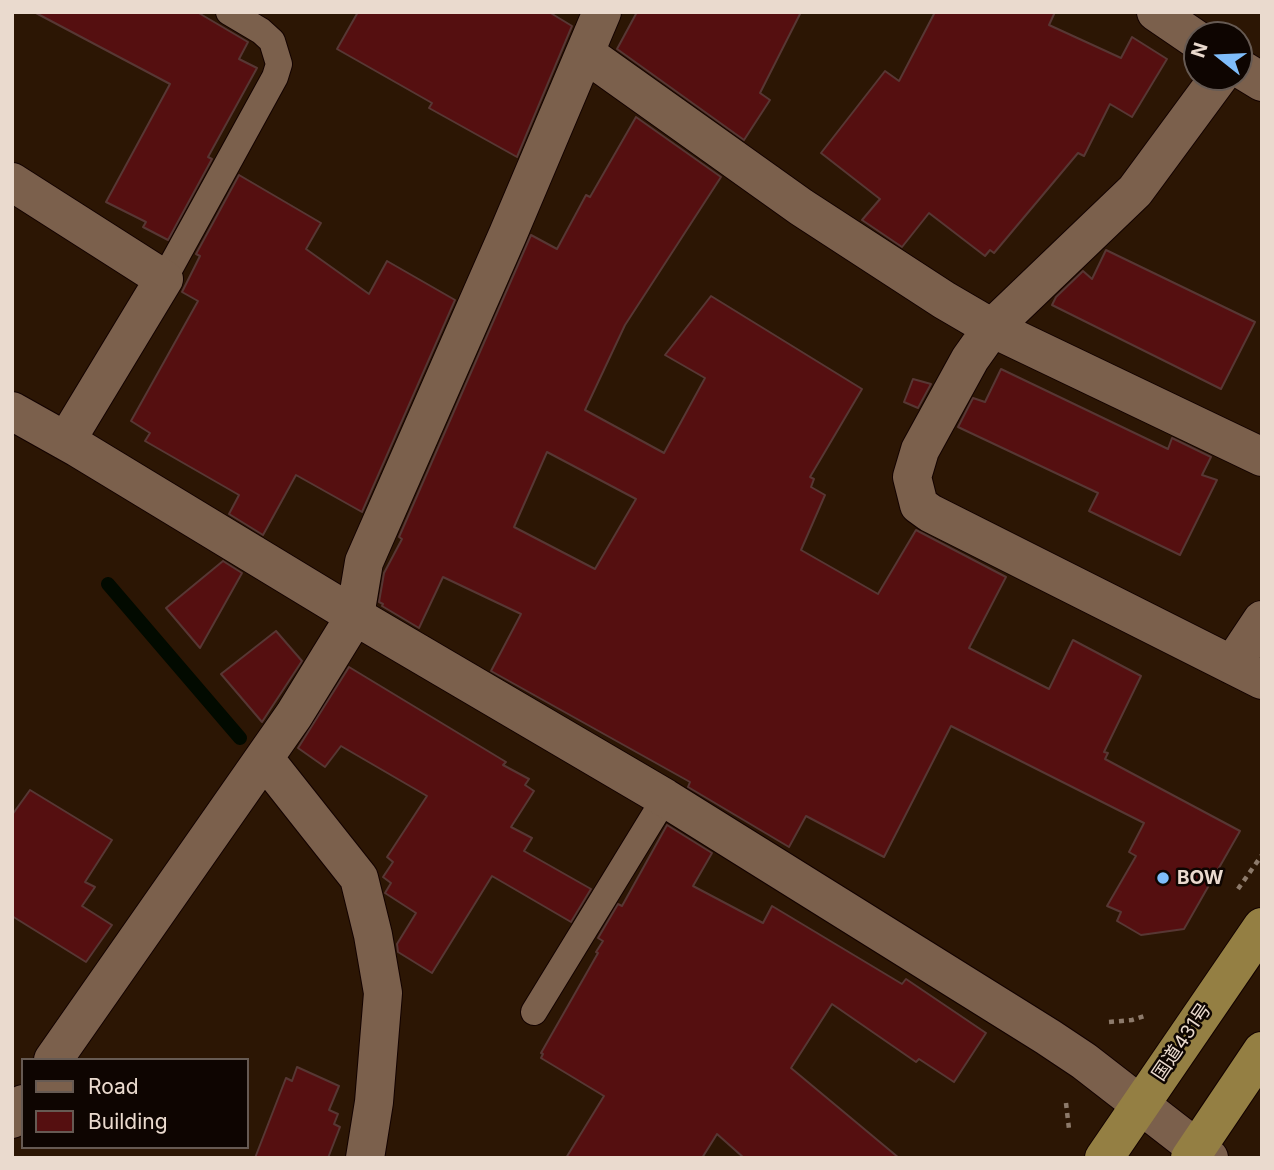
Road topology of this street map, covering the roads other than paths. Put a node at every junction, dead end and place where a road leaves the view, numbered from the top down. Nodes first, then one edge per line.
1 (229, 12) edge
2 (1156, 12) edge
3 (597, 14) edge
4 (1183, 30) edge
5 (585, 53) junction
6 (1209, 91) edge
7 (12, 182) edge
8 (164, 279) junction
9 (992, 328) junction
10 (12, 411) edge
11 (66, 441) junction
12 (1262, 457) edge
13 (355, 616) junction
14 (1262, 620) edge
15 (1247, 673) edge
16 (264, 758) junction
17 (665, 798) junction
18 (1262, 927) edge
19 (534, 1012) dead end
20 (1262, 1051) edge
21 (54, 1058) edge
22 (1139, 1105) junction
23 (1198, 1154) edge
24 (365, 1158) edge
25 (1104, 1158) edge

1 - 8 lane
2 - 4 street
3 - 5 street
5 - 9 street
5 - 13 street
6 - 9 street
7 - 8 street
8 - 11 street
9 - 12 street
9 - 15 street
10 - 11 street
11 - 13 street
13 - 16 street
13 - 17 street
14 - 15 street
16 - 21 street
16 - 24 street
17 - 19 lane
17 - 22 street
18 - 22 highway, 国道431号
20 - 23 highway
22 - 23 street
22 - 25 highway, 国道431号

